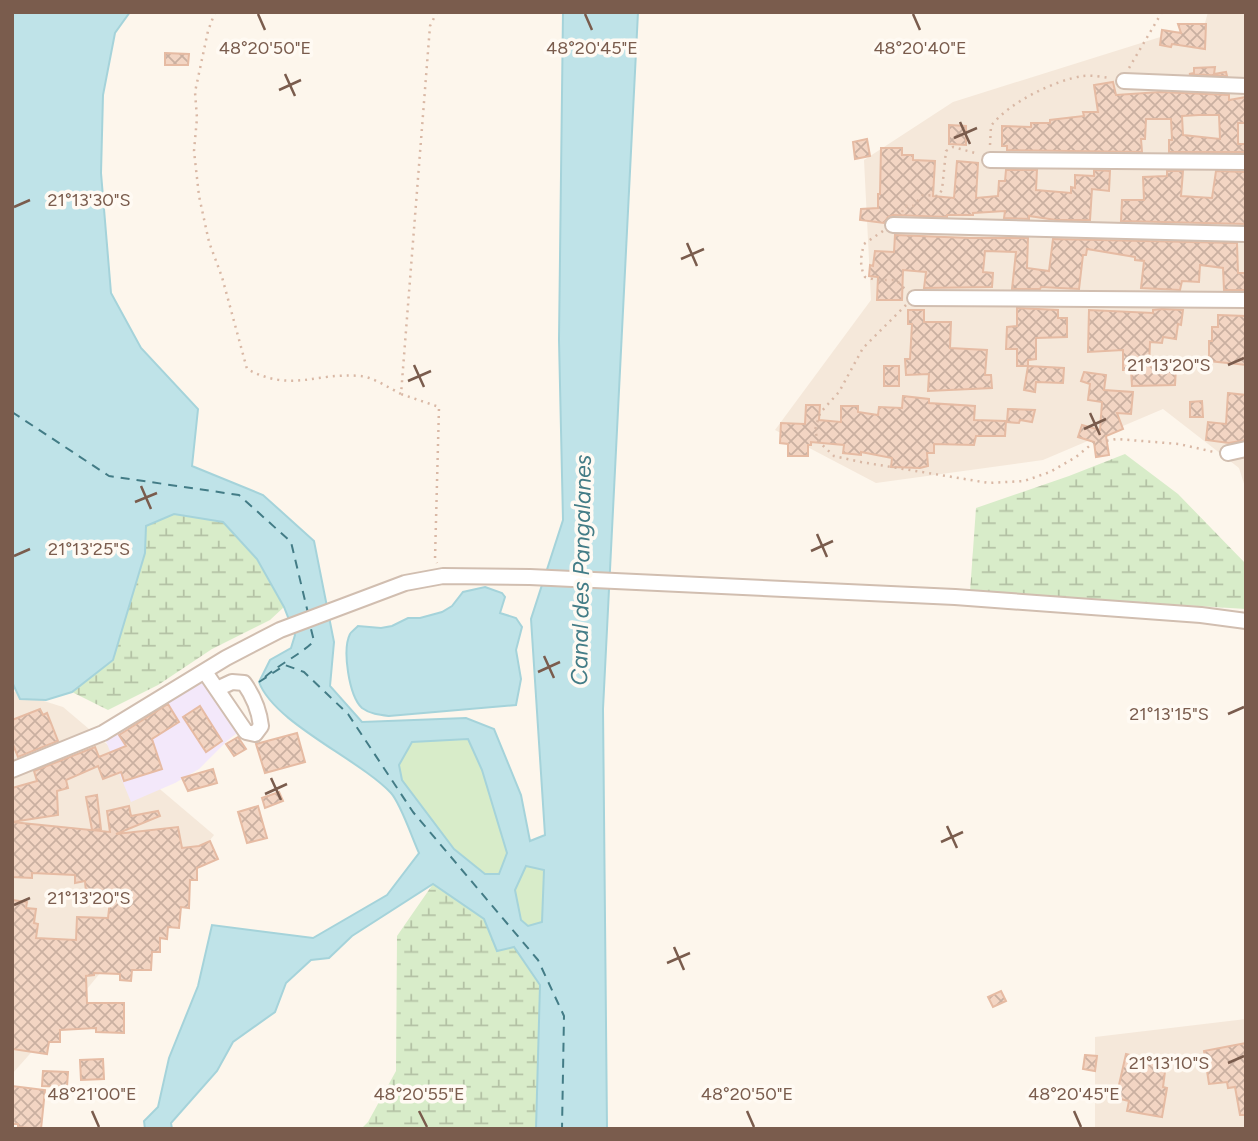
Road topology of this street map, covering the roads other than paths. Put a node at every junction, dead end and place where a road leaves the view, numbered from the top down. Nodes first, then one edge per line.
1 (1124, 81) dead end
2 (1246, 86) edge
3 (990, 160) dead end
4 (1246, 162) edge
5 (893, 225) dead end
6 (1246, 234) edge
7 (915, 298) dead end
8 (1246, 300) edge
9 (1246, 449) edge
10 (1228, 453) dead end
11 (1246, 621) edge
12 (205, 672) junction
13 (217, 689) dead end
14 (12, 770) edge

1 - 2 street
3 - 4 street
5 - 6 street
7 - 8 street
9 - 10 street
11 - 12 street
12 - 13 street
12 - 14 street

